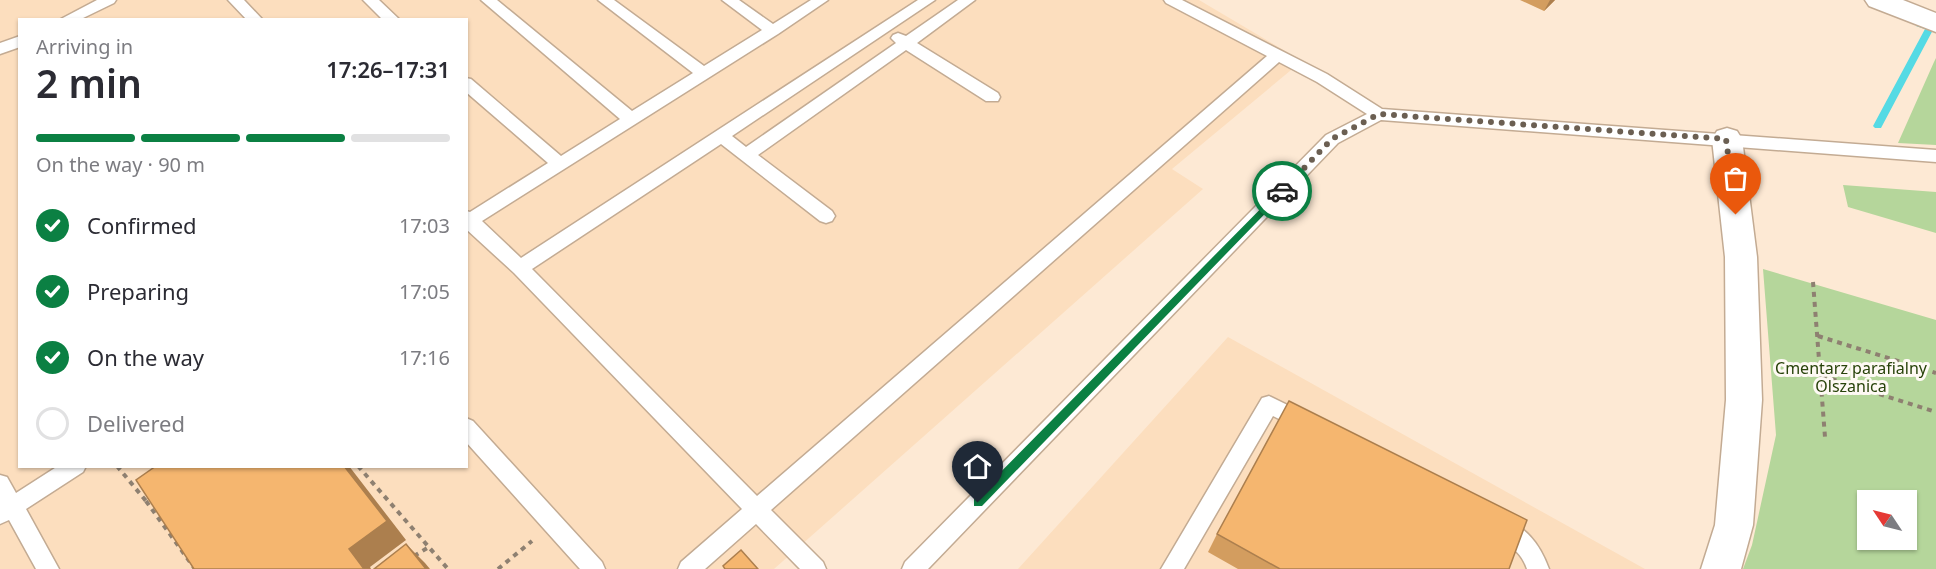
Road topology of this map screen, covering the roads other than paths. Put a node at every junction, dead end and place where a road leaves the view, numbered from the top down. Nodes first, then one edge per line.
1 (109, 0) edge
2 (235, 0) edge
3 (370, 0) edge
4 (488, 0) edge
5 (605, 0) edge
6 (729, 0) edge
7 (821, 0) edge
8 (928, 0) edge
9 (968, 0) edge
10 (1171, 0) edge
11 (1878, 0) edge
12 (94, 7) junction
13 (70, 18) edge
14 (103, 18) edge
15 (254, 18) edge
16 (391, 18) edge
17 (1936, 22) edge
18 (884, 29) junction
19 (773, 31) junction
20 (18, 41) edge
21 (907, 44) junction
22 (0, 49) edge
23 (1277, 55) junction
24 (704, 74) junction
25 (468, 85) edge
26 (992, 97) dead end
27 (1379, 114) junction
28 (631, 119) junction
29 (721, 136) junction
30 (1726, 139) junction
31 (746, 155) junction
32 (1936, 156) edge
33 (560, 164) junction
34 (826, 216) dead end
35 (468, 220) edge
36 (520, 268) junction
37 (468, 430) edge
38 (1322, 432) edge
39 (73, 468) edge
40 (0, 484) edge
41 (6, 510) edge
42 (757, 510) junction
43 (1481, 517) edge
44 (48, 569) edge
45 (594, 569) edge
46 (688, 569) edge
47 (815, 569) edge
48 (913, 569) edge
49 (1172, 569) edge
50 (1538, 569) edge
51 (1721, 569) edge

1 - 12 lane
2 - 15 lane
3 - 16 lane
4 - 28 lane
5 - 24 lane
6 - 19 lane
7 - 19 lane
8 - 18 lane
9 - 21 lane
10 - 23 lane
11 - 17 street
12 - 13 lane
12 - 14 lane
18 - 21 lane
18 - 29 lane
19 - 24 lane
20 - 22 lane
21 - 26 lane
21 - 31 lane
23 - 27 lane
23 - 42 lane
24 - 28 lane
25 - 33 lane
27 - 30 lane
27 - 48 lane
28 - 33 lane
29 - 31 lane
29 - 36 lane
30 - 32 lane
30 - 51 street
31 - 34 lane
33 - 35 lane
35 - 36 lane
36 - 42 lane
37 - 45 lane
38 - 49 lane
39 - 41 lane
40 - 41 lane
41 - 44 lane
42 - 46 lane
42 - 47 lane
43 - 50 lane

